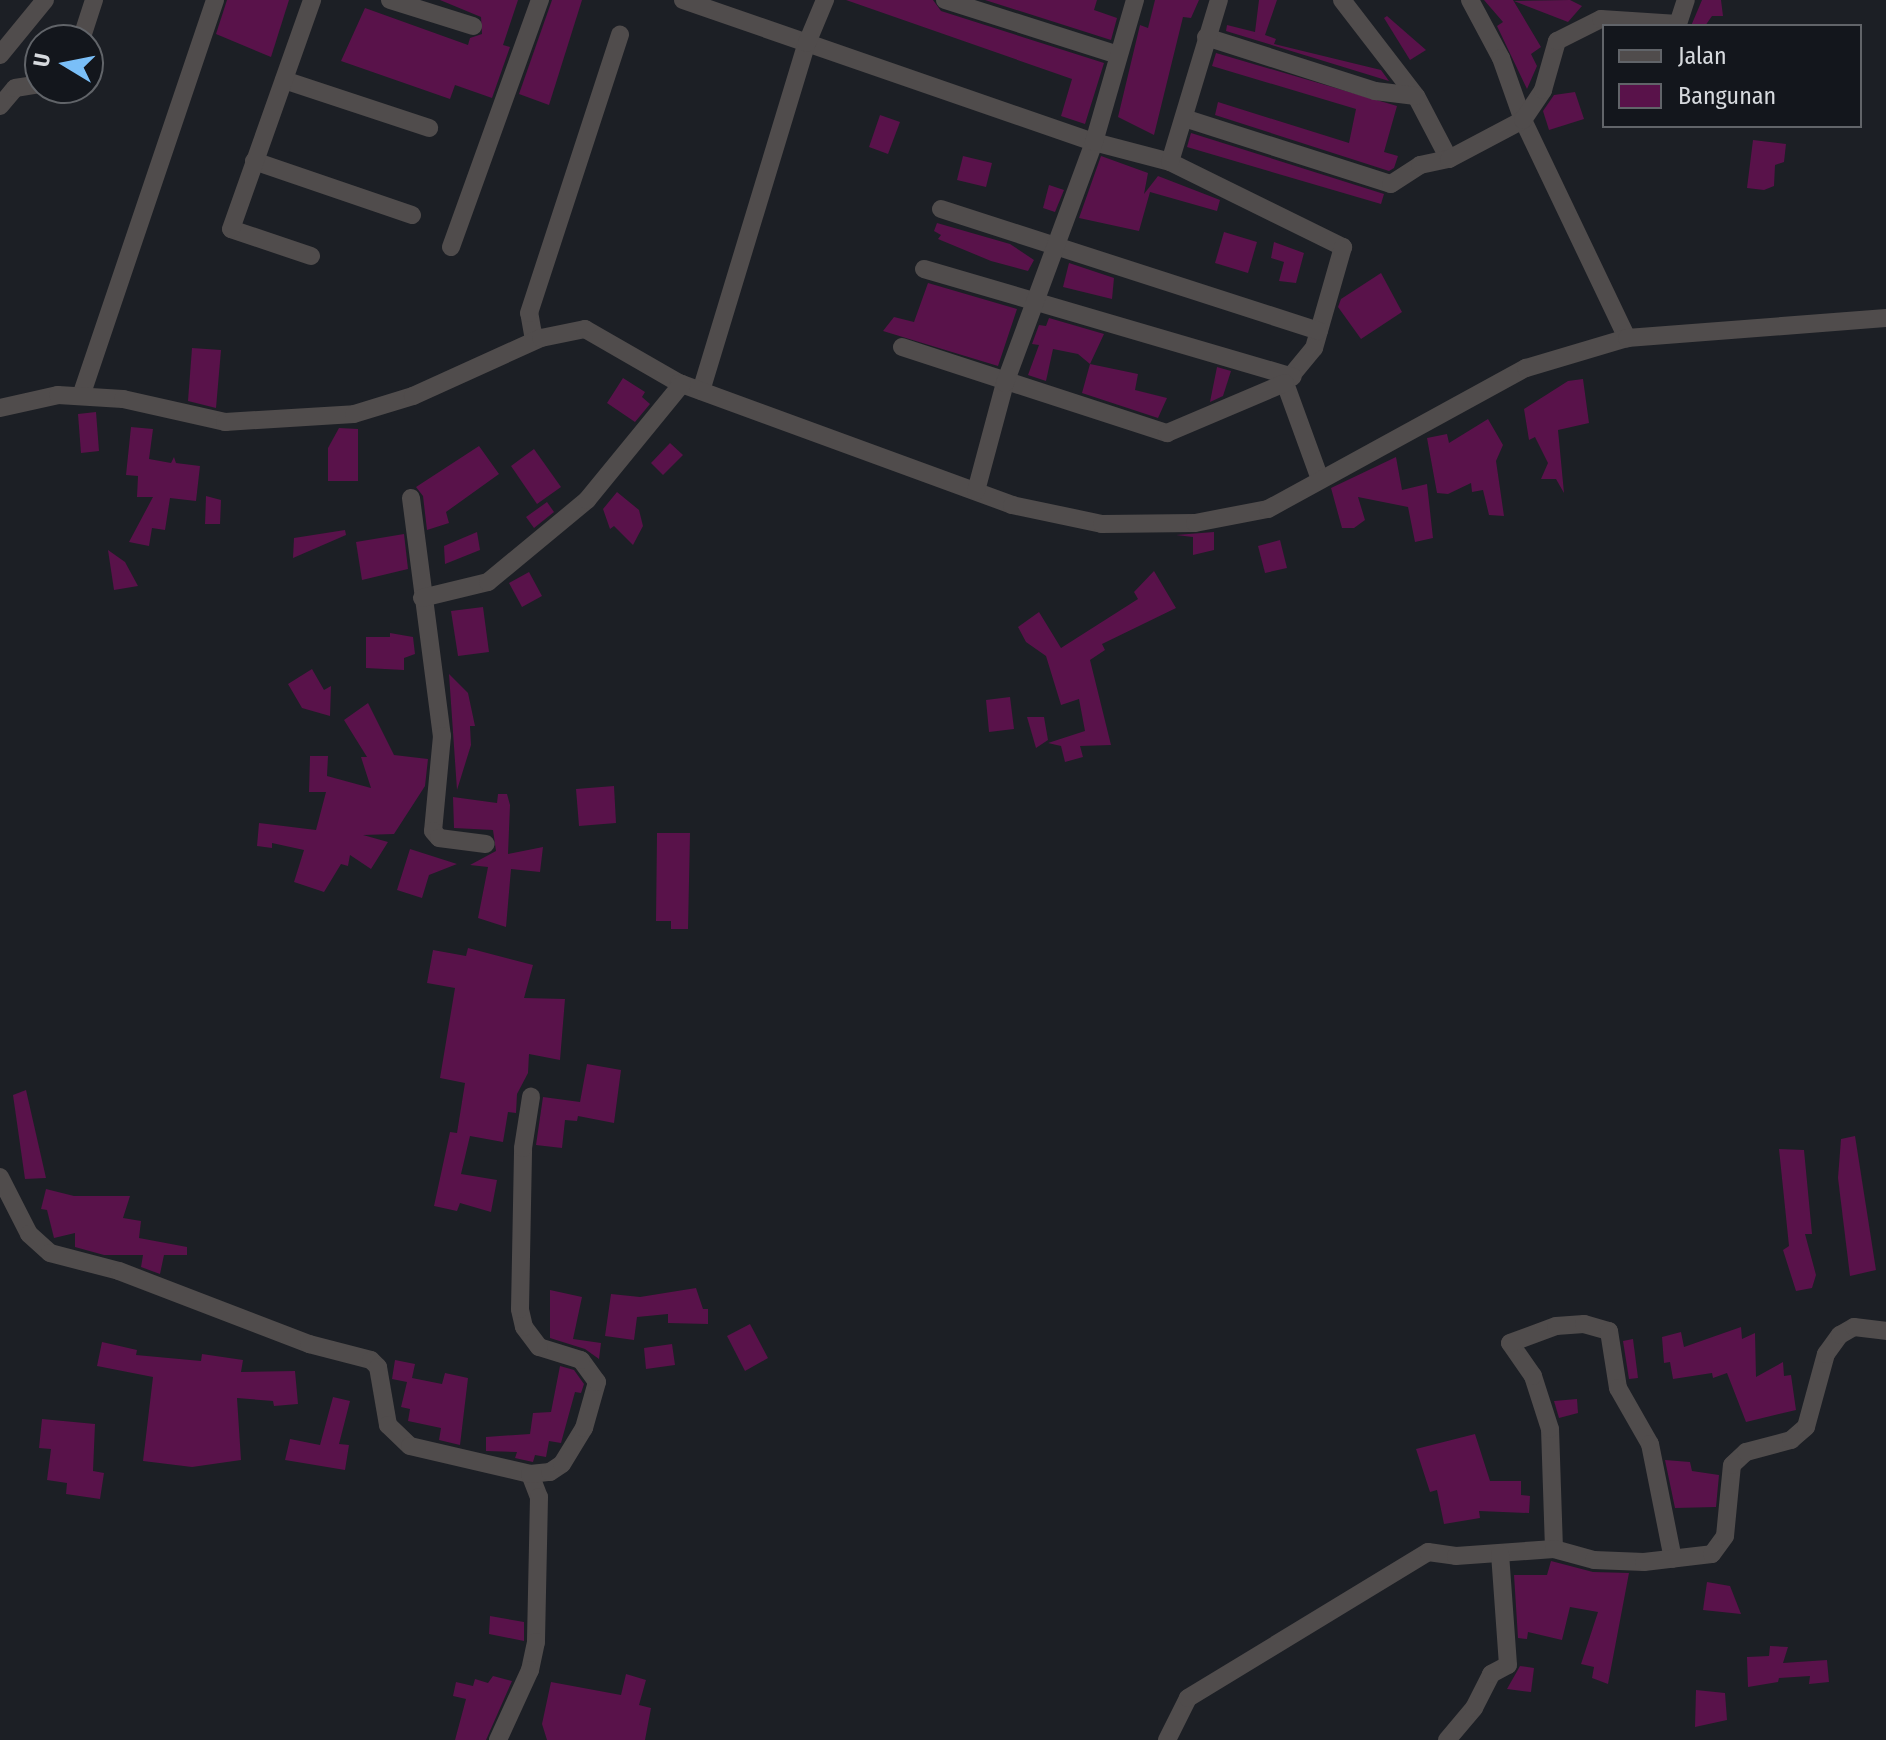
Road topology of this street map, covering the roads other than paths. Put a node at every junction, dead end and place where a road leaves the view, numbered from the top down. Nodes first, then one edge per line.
1 (45, 0) edge
2 (94, 0) edge
3 (215, 0) edge
4 (312, 0) edge
5 (390, 0) edge
6 (540, 0) edge
7 (683, 0) edge
8 (825, 0) edge
9 (945, 0) edge
10 (1135, 0) edge
11 (1219, 0) edge
12 (1342, 0) edge
13 (1470, 0) edge
14 (1686, 0) edge
15 (86, 24) edge
16 (473, 26) dead end
17 (620, 35) dead end
18 (1206, 37) junction
19 (807, 43) junction
20 (1115, 54) junction
21 (0, 55) edge
22 (284, 80) junction
23 (24, 87) edge
24 (1416, 96) junction
25 (0, 106) edge
26 (1184, 118) junction
27 (1523, 120) junction
28 (429, 128) dead end
29 (1094, 142) junction
30 (1449, 159) junction
31 (254, 161) junction
32 (1170, 162) junction
33 (941, 209) dead end
34 (412, 215) dead end
35 (451, 247) dead end
36 (1056, 247) junction
37 (311, 256) dead end
38 (924, 269) dead end
39 (1035, 301) junction
40 (1886, 318) edge
41 (1319, 331) junction
42 (1627, 338) junction
43 (534, 340) junction
44 (902, 347) dead end
45 (1289, 380) junction
46 (1005, 383) junction
47 (682, 384) junction
48 (701, 391) junction
49 (81, 396) junction
50 (0, 408) edge
51 (1320, 479) junction
52 (976, 491) junction
53 (411, 498) dead end
54 (422, 598) junction
55 (486, 844) dead end
56 (531, 1097) dead end
57 (0, 1177) edge
58 (1886, 1331) edge
59 (530, 1474) junction
60 (1554, 1549) junction
61 (1500, 1553) junction
62 (1673, 1559) junction
63 (498, 1740) edge
64 (1167, 1740) edge
65 (1447, 1740) edge

1 - 21 street
2 - 15 street
3 - 49 street
4 - 22 street
5 - 16 street
6 - 35 street
7 - 19 street
8 - 19 street
9 - 20 street
10 - 20 street
11 - 18 street
12 - 24 street
13 - 27 street
14 - 27 street
17 - 43 street
18 - 24 street
18 - 26 street
19 - 29 street
19 - 48 street
20 - 29 street
22 - 28 street
22 - 31 street
23 - 25 street
24 - 30 street
26 - 30 street
26 - 32 street
27 - 30 street
27 - 42 street
29 - 32 street
29 - 36 street
31 - 34 street
31 - 37 street
32 - 41 street
33 - 36 street
36 - 39 street
36 - 41 street
38 - 39 street
39 - 45 street
39 - 46 street
40 - 42 street
41 - 45 street
42 - 51 street
43 - 47 street
43 - 49 street
44 - 46 street
45 - 46 street
45 - 51 street
46 - 52 street
47 - 48 street
47 - 54 street
48 - 52 street
49 - 50 street
51 - 52 street
53 - 54 street
54 - 55 street
56 - 59 street
57 - 59 street
58 - 62 street
59 - 63 street
60 - 61 street
60 - 62 street
60 - 62 street
61 - 64 street
61 - 65 street

